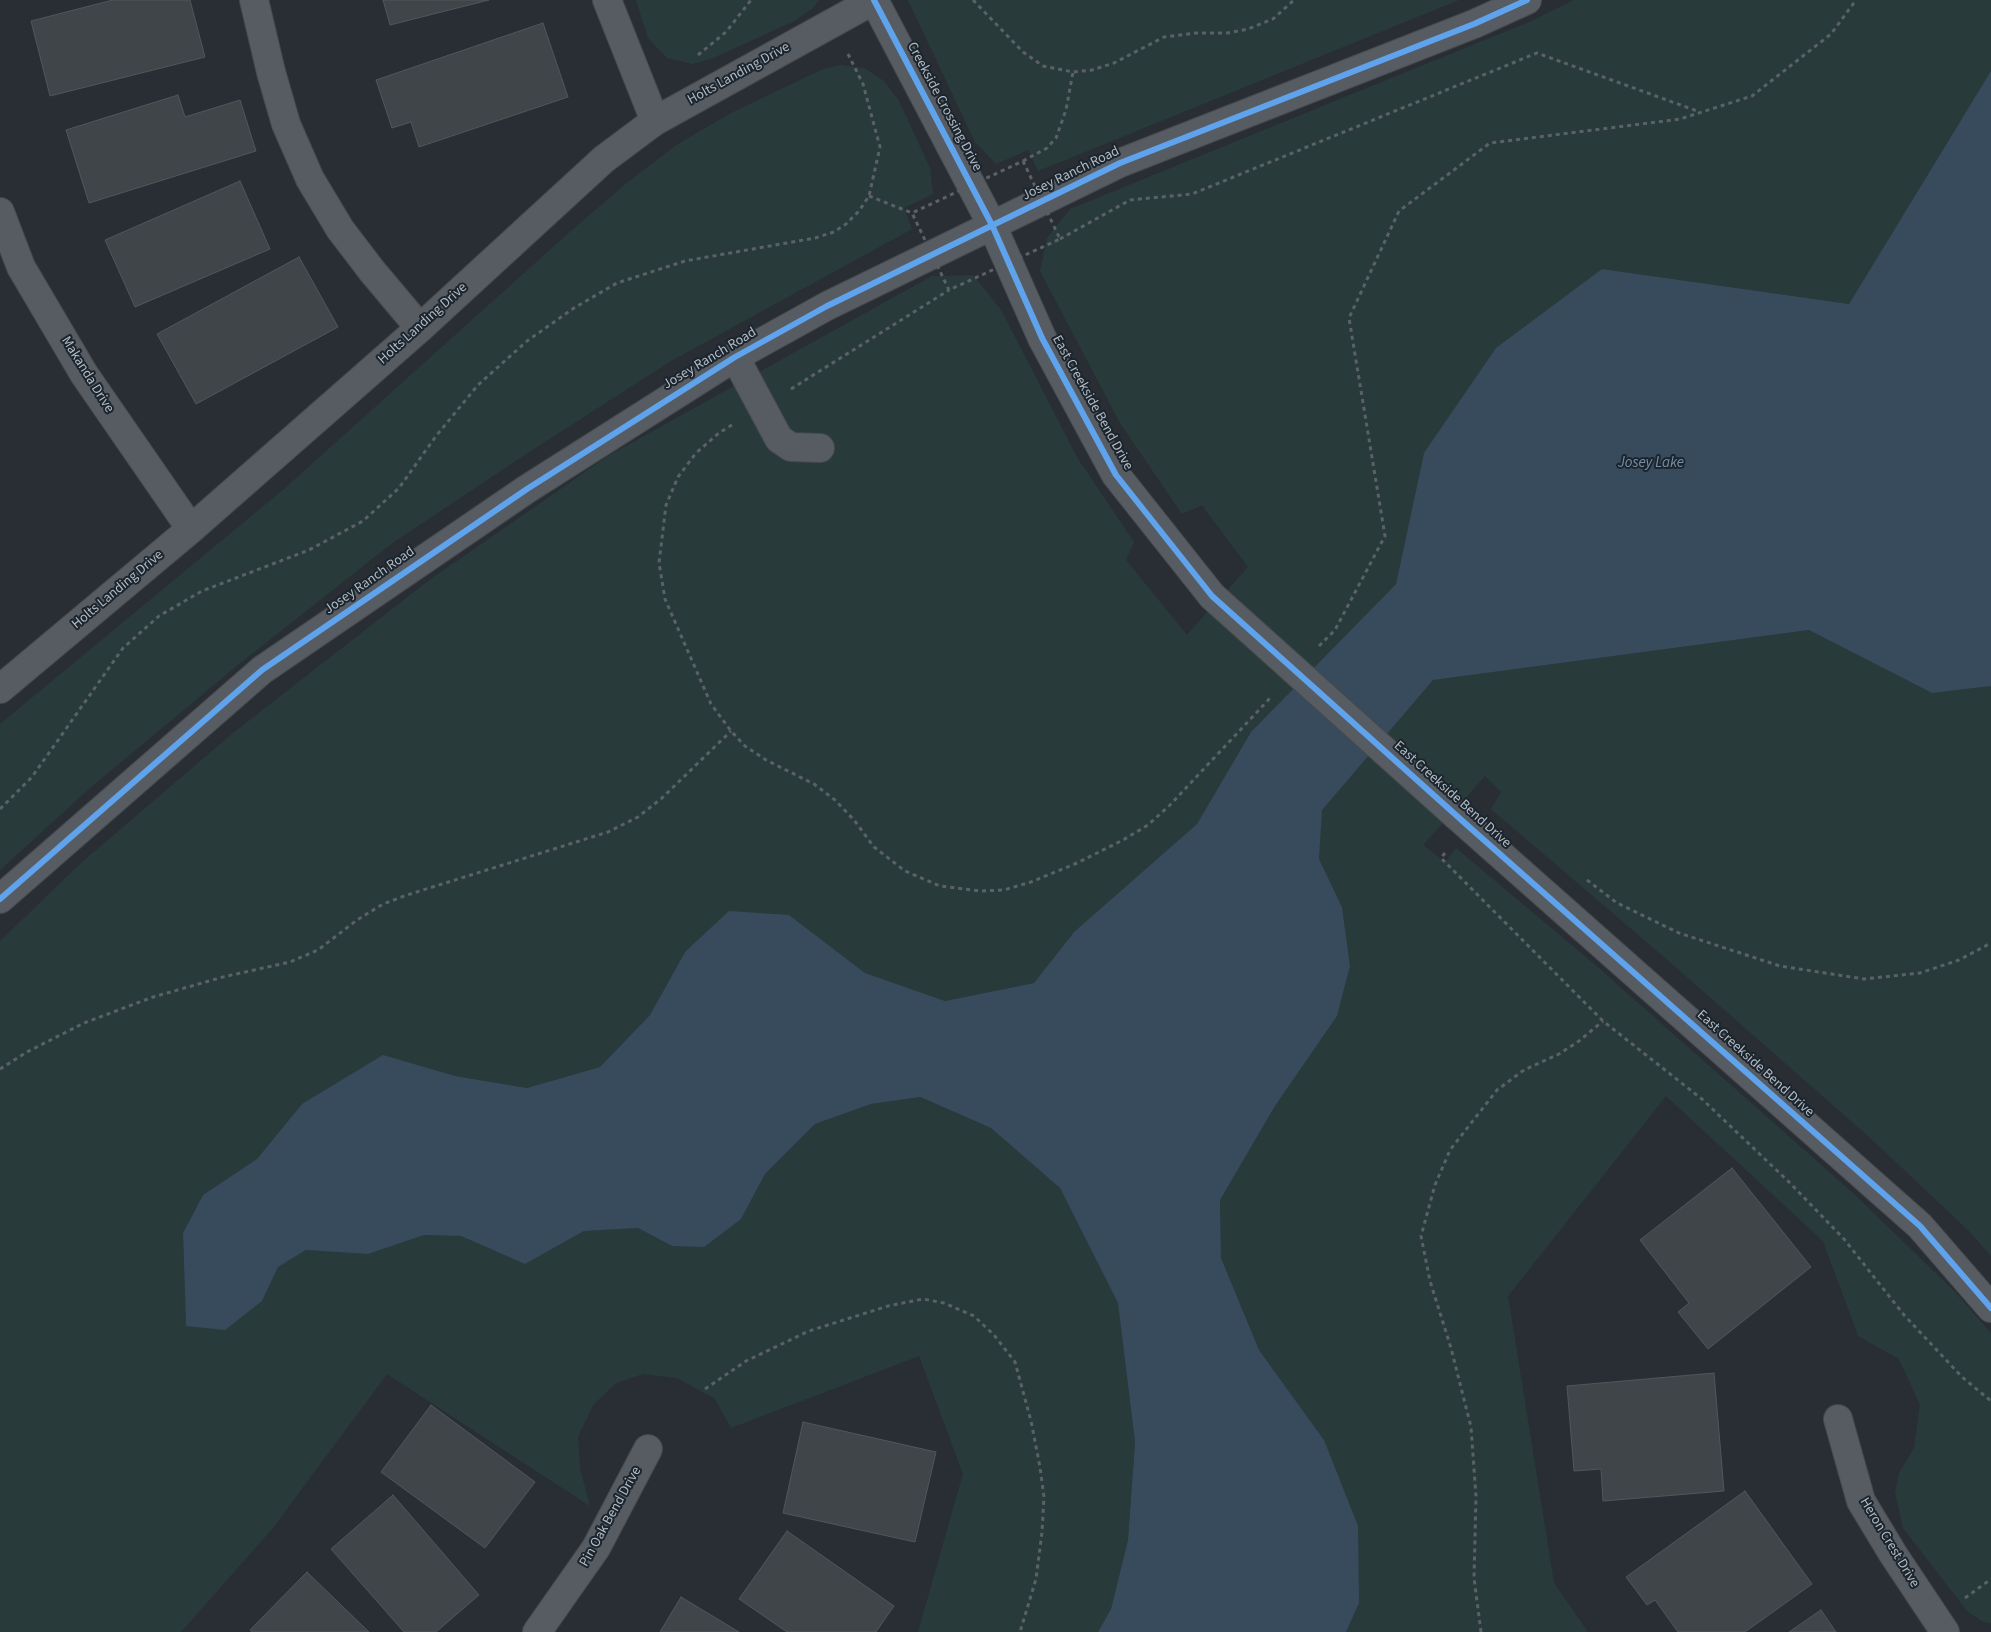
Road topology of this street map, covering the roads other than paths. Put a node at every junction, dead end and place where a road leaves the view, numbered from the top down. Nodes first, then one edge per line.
1 (254, 0) edge
2 (606, 0) edge
3 (874, 0) edge
4 (1527, 0) edge
5 (655, 120) junction
6 (0, 212) edge
7 (992, 225) junction
8 (420, 328) junction
9 (735, 357) junction
10 (820, 448) dead end
11 (191, 529) junction
12 (0, 689) edge
13 (0, 899) edge
14 (1991, 1308) edge
15 (1838, 1419) dead end
16 (648, 1449) dead end
17 (537, 1632) edge
18 (1945, 1632) edge

1 - 8 street
2 - 5 street
3 - 5 street, Holts Landing Drive
3 - 7 street, Creekside Crossing Drive
4 - 7 street, Josey Ranch Road
5 - 8 street, Holts Landing Drive
6 - 11 street, Makanda Drive
7 - 9 street, Josey Ranch Road
7 - 14 street, East Creekside Bend Drive, bridge
8 - 11 street, Holts Landing Drive
9 - 10 street
9 - 13 street, Josey Ranch Road
11 - 12 street, Holts Landing Drive
15 - 18 street, Heron Crest Drive
16 - 17 street, Pin Oak Bend Drive

